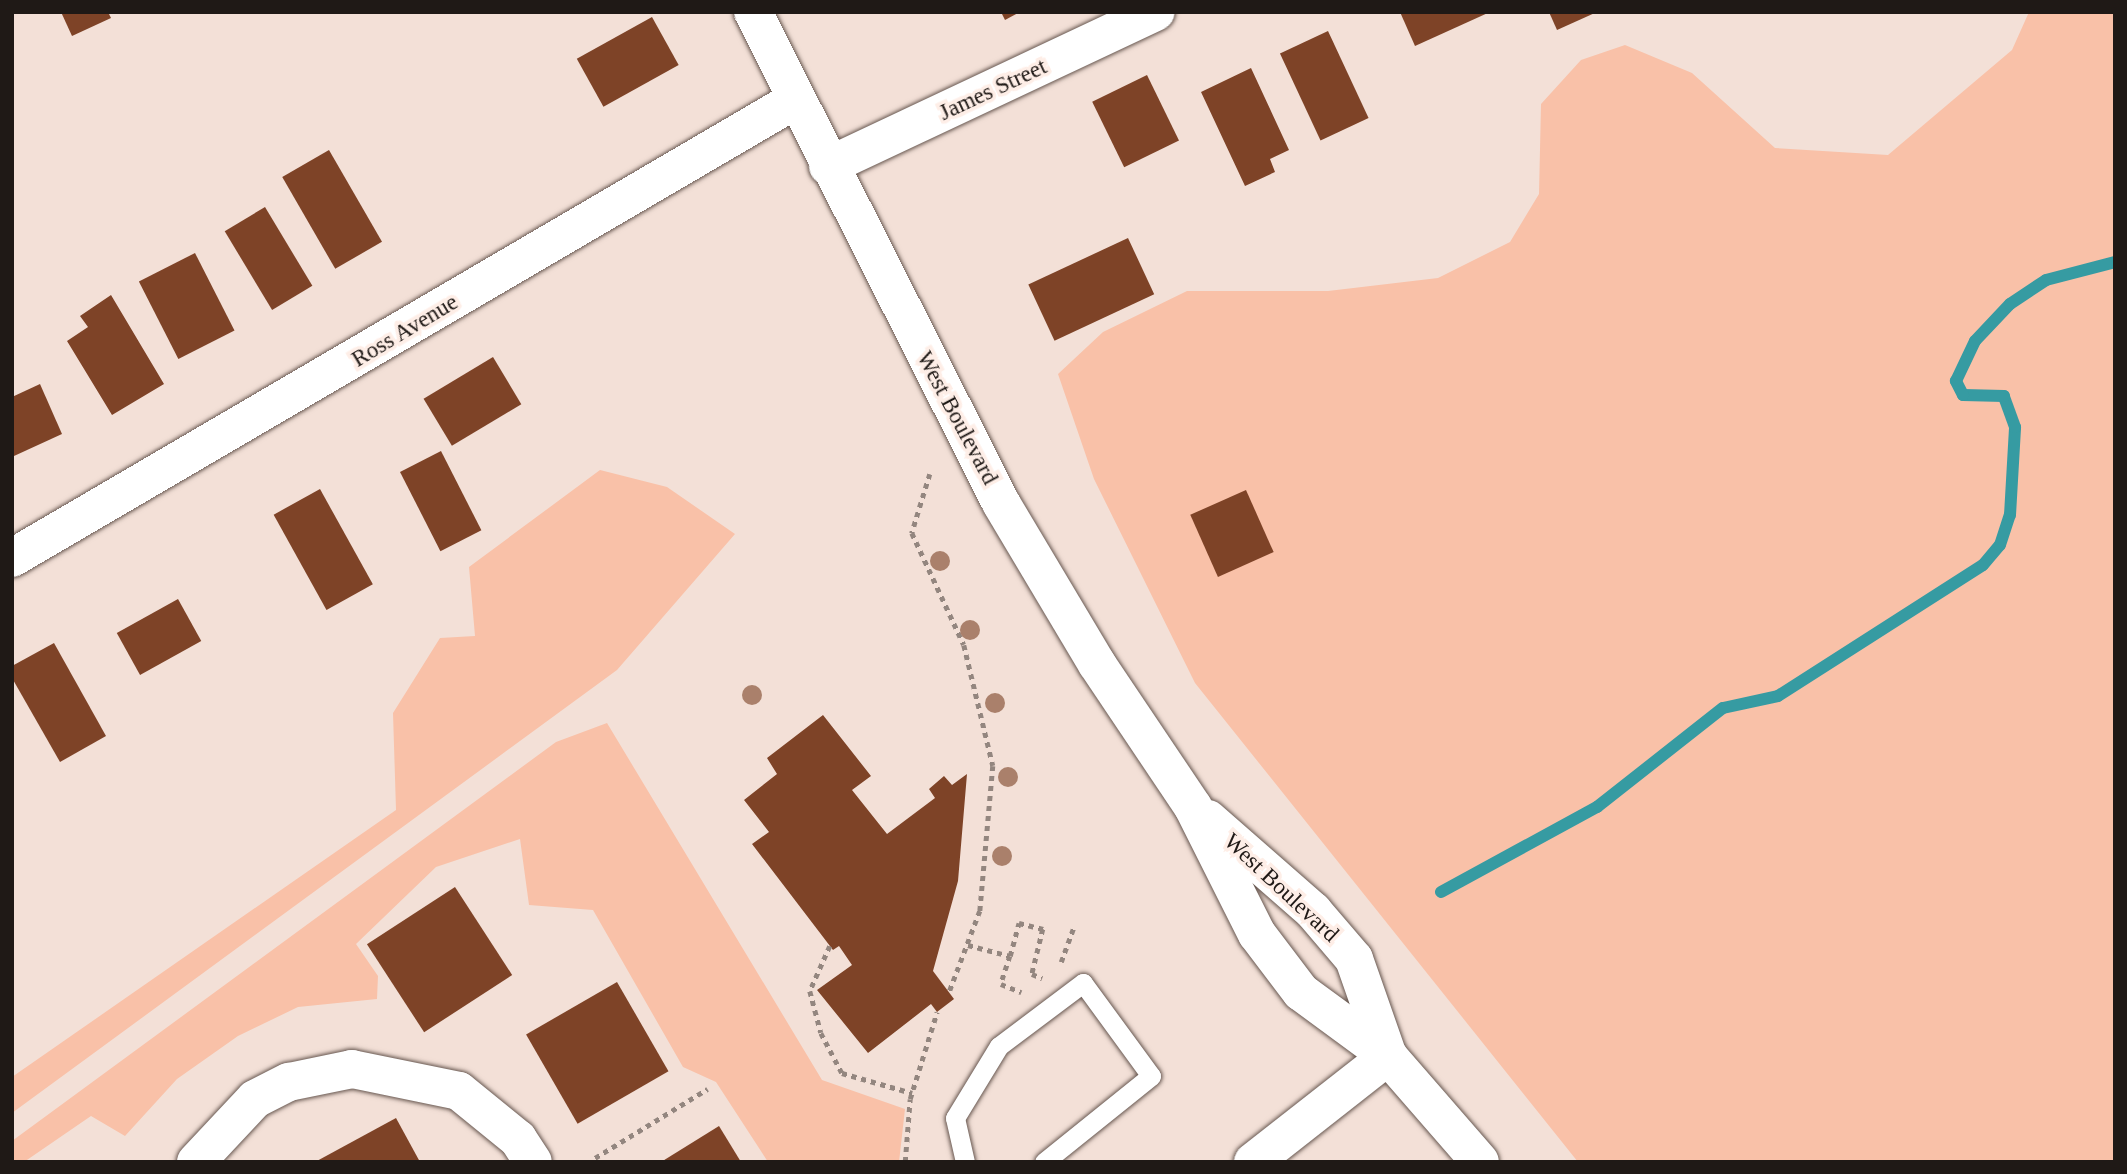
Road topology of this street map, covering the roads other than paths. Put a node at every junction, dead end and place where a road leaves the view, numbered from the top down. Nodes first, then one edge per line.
1 (753, 12) edge
2 (1156, 12) edge
3 (795, 100) junction
4 (828, 166) junction
5 (12, 558) edge
6 (1193, 807) junction
7 (1388, 1056) junction
8 (196, 1162) edge
9 (533, 1162) edge
10 (965, 1162) edge
11 (1044, 1162) edge
12 (1253, 1162) edge
13 (1479, 1162) edge

1 - 3 street, West Boulevard
2 - 4 street, James Street
3 - 4 street, West Boulevard
3 - 5 street, Ross Avenue
4 - 6 street, West Boulevard
6 - 7 street, West Boulevard
6 - 7 street, West Boulevard
7 - 12 street
7 - 13 street, West Boulevard
8 - 9 street
10 - 11 lane

